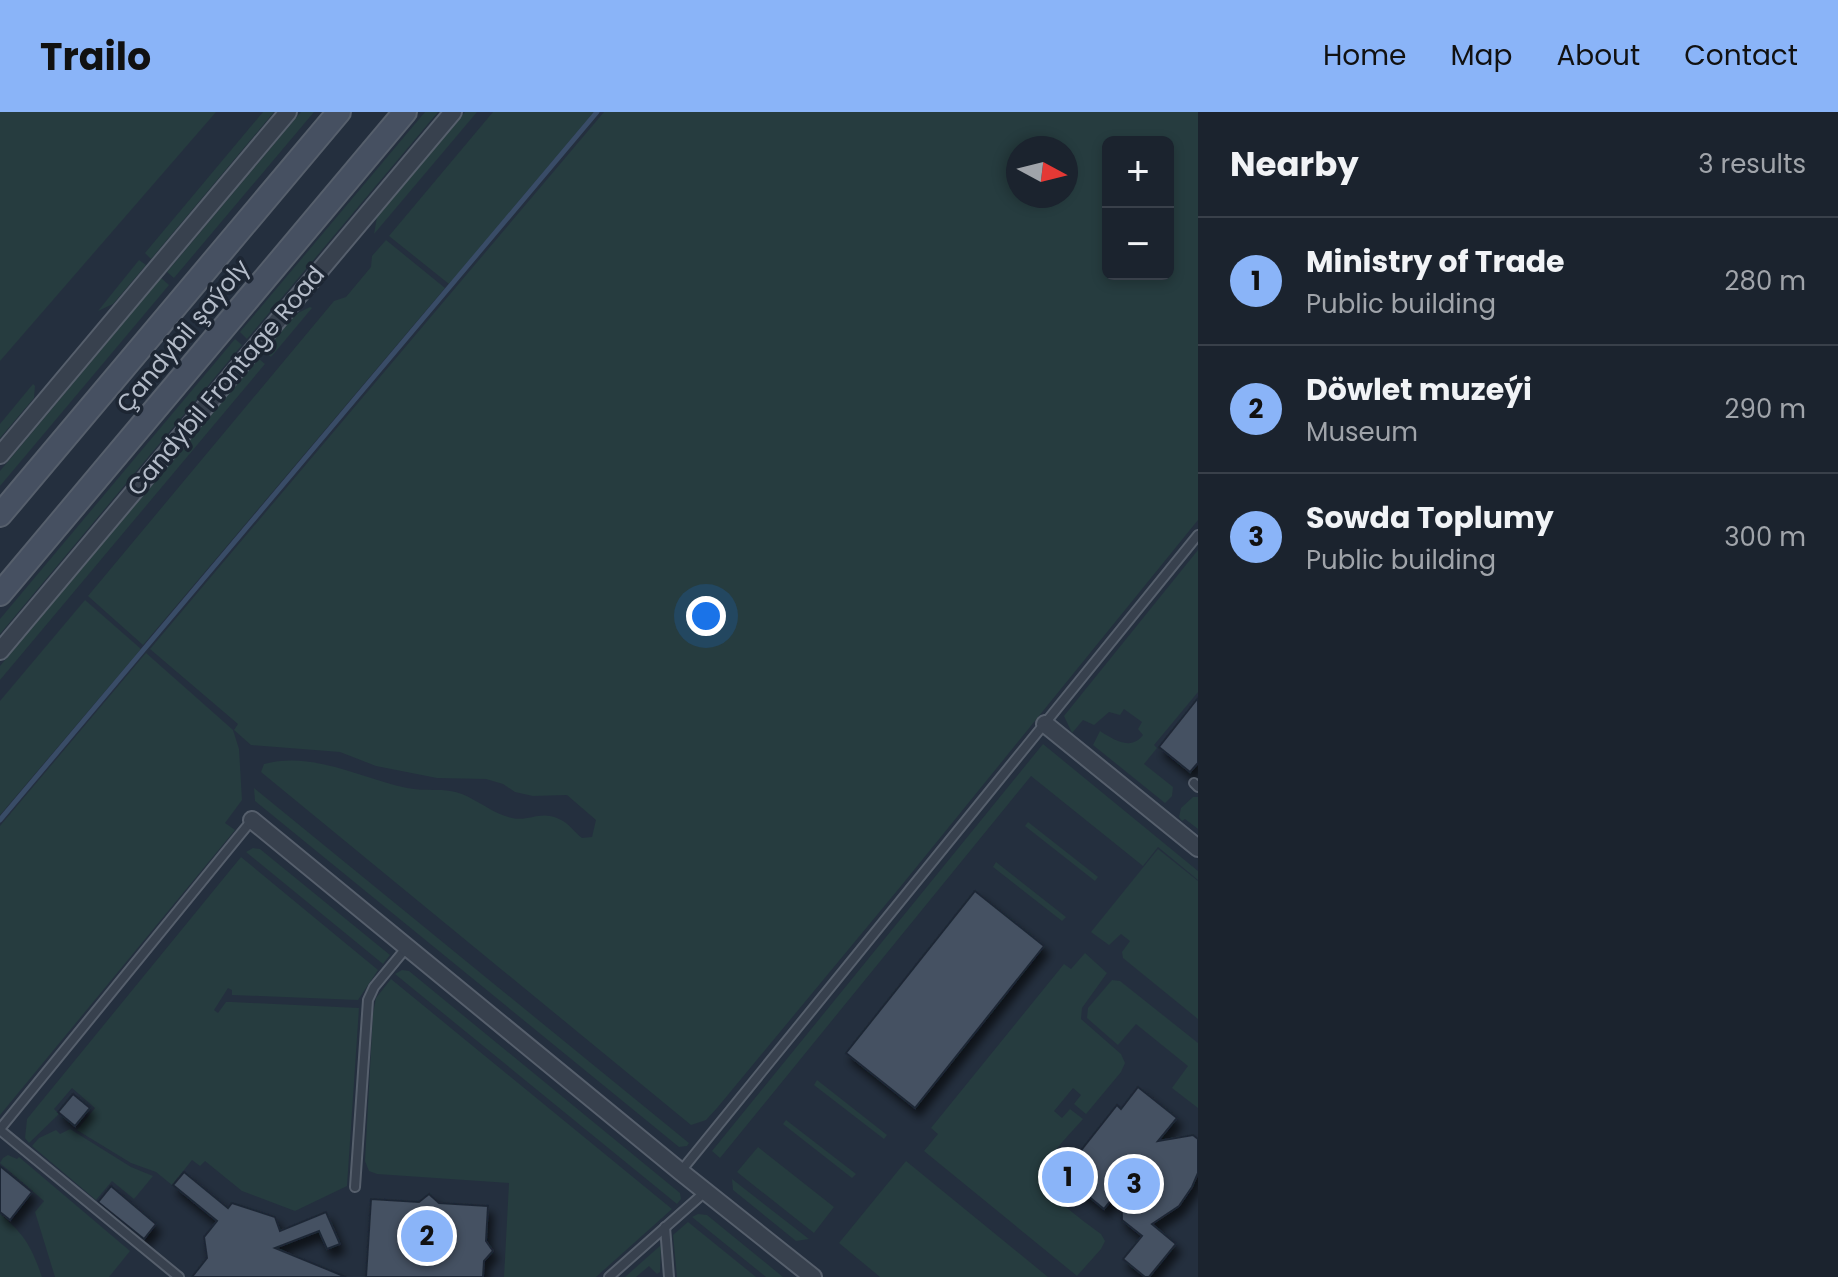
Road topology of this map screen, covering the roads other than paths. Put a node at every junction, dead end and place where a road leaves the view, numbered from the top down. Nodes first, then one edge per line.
1 (288, 112) edge
2 (339, 112) edge
3 (405, 112) edge
4 (453, 112) edge
5 (0, 455) edge
6 (0, 515) edge
7 (1198, 535) edge
8 (0, 594) edge
9 (0, 651) edge
10 (1045, 724) junction
11 (252, 820) joint
12 (1198, 848) edge
13 (407, 947) junction
14 (0, 1129) edge
15 (681, 1172) junction
16 (355, 1187) dead end
17 (705, 1191) junction
18 (665, 1227) junction
19 (179, 1277) edge
20 (609, 1277) edge
21 (669, 1277) edge
22 (813, 1277) edge

1 - 5 street
2 - 6 main road, Çandybil şaýoly
3 - 8 main road, Çandybil şaýoly
4 - 9 street, Candybil Frontage Road
7 - 10 lane
10 - 12 street
10 - 15 lane
11 - 13 street
11 - 14 lane
13 - 15 street
13 - 16 lane
14 - 19 lane
15 - 17 street
17 - 18 lane
17 - 22 street
18 - 20 lane
18 - 21 lane

